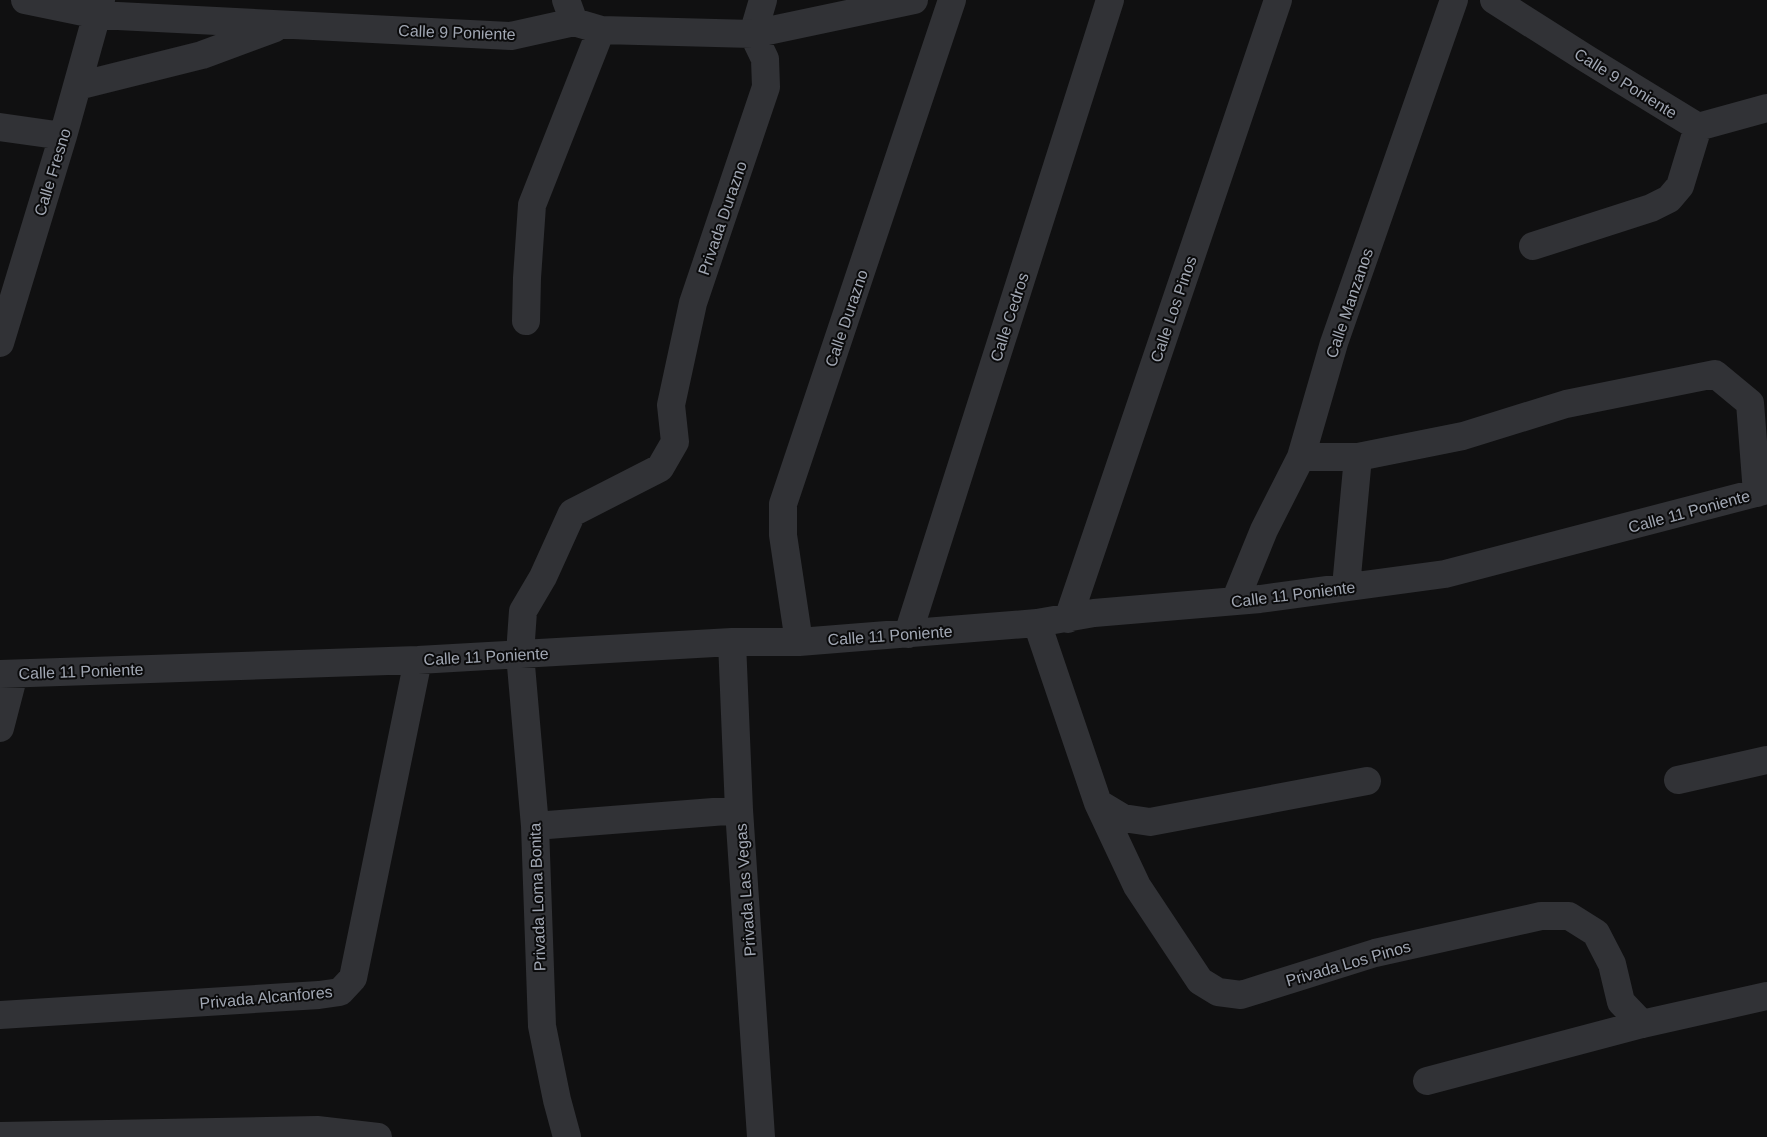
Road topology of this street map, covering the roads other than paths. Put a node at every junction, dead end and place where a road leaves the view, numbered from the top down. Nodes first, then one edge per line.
1 (25, 0) edge
2 (763, 0) edge
3 (914, 0) edge
4 (952, 0) edge
5 (1110, 0) edge
6 (1278, 0) edge
7 (1454, 0) edge
8 (1494, 0) edge
9 (99, 7) edge
10 (570, 11) edge
11 (284, 24) junction
12 (601, 30) junction
13 (753, 34) junction
14 (78, 86) junction
15 (1767, 108) edge
16 (0, 127) edge
17 (1698, 127) junction
18 (63, 136) junction
19 (1532, 246) dead end
20 (526, 321) dead end
21 (0, 343) edge
22 (1301, 457) junction
23 (1358, 457) junction
24 (1762, 492) edge
25 (1346, 587) junction
26 (1235, 601) junction
27 (1068, 619) junction
28 (1037, 623) junction
29 (908, 634) junction
30 (732, 642) junction
31 (798, 642) junction
32 (520, 654) junction
33 (418, 660) junction
34 (7, 674) edge
35 (0, 728) edge
36 (1767, 760) edge
37 (1678, 780) dead end
38 (1367, 781) dead end
39 (1098, 803) junction
40 (739, 810) junction
41 (535, 826) junction
42 (1767, 996) edge
43 (0, 1015) edge
44 (1642, 1024) junction
45 (1427, 1081) dead end
46 (0, 1136) edge
47 (378, 1137) edge
48 (567, 1137) edge
49 (761, 1137) edge

1 - 9 street, Calle 9 Poniente
2 - 13 street
3 - 13 street, Calle 9 Poniente
4 - 31 street, Calle Durazno
5 - 29 street, Calle Cedros
6 - 27 street, Calle Los Pinos
7 - 22 street, Calle Manzanos
8 - 17 street, Calle 9 Poniente
9 - 11 street, Calle 9 Poniente
9 - 14 street, Calle Fresno
10 - 11 street, Calle 9 Poniente
10 - 12 street, Calle 9 Poniente
11 - 14 street
12 - 13 street, Calle 9 Poniente
12 - 20 street
13 - 32 street, Privada Durazno
14 - 18 street, Calle Fresno
15 - 17 street
16 - 18 street
17 - 19 street
18 - 21 street, Calle Fresno
22 - 23 street
22 - 26 street, Calle Manzanos
23 - 24 street
23 - 25 street
24 - 25 street, Calle 11 Poniente
25 - 26 street, Calle 11 Poniente
26 - 27 street, Calle 11 Poniente
27 - 28 street, Calle 11 Poniente
28 - 29 street, Calle 11 Poniente
28 - 39 street, Privada Los Pinos
29 - 31 street, Calle 11 Poniente
30 - 31 street, Calle 11 Poniente
30 - 32 street, Calle 11 Poniente
30 - 40 street, Privada Las Vegas
32 - 33 street, Calle 11 Poniente
32 - 41 street, Privada Loma Bonita
33 - 34 street, Calle 11 Poniente
33 - 43 street, Privada Alcanfores
34 - 35 street
36 - 37 street
38 - 39 street
39 - 44 street, Privada Los Pinos
40 - 41 street
40 - 49 street, Privada Las Vegas
41 - 48 street, Privada Loma Bonita
42 - 44 street
44 - 45 street
46 - 47 street

